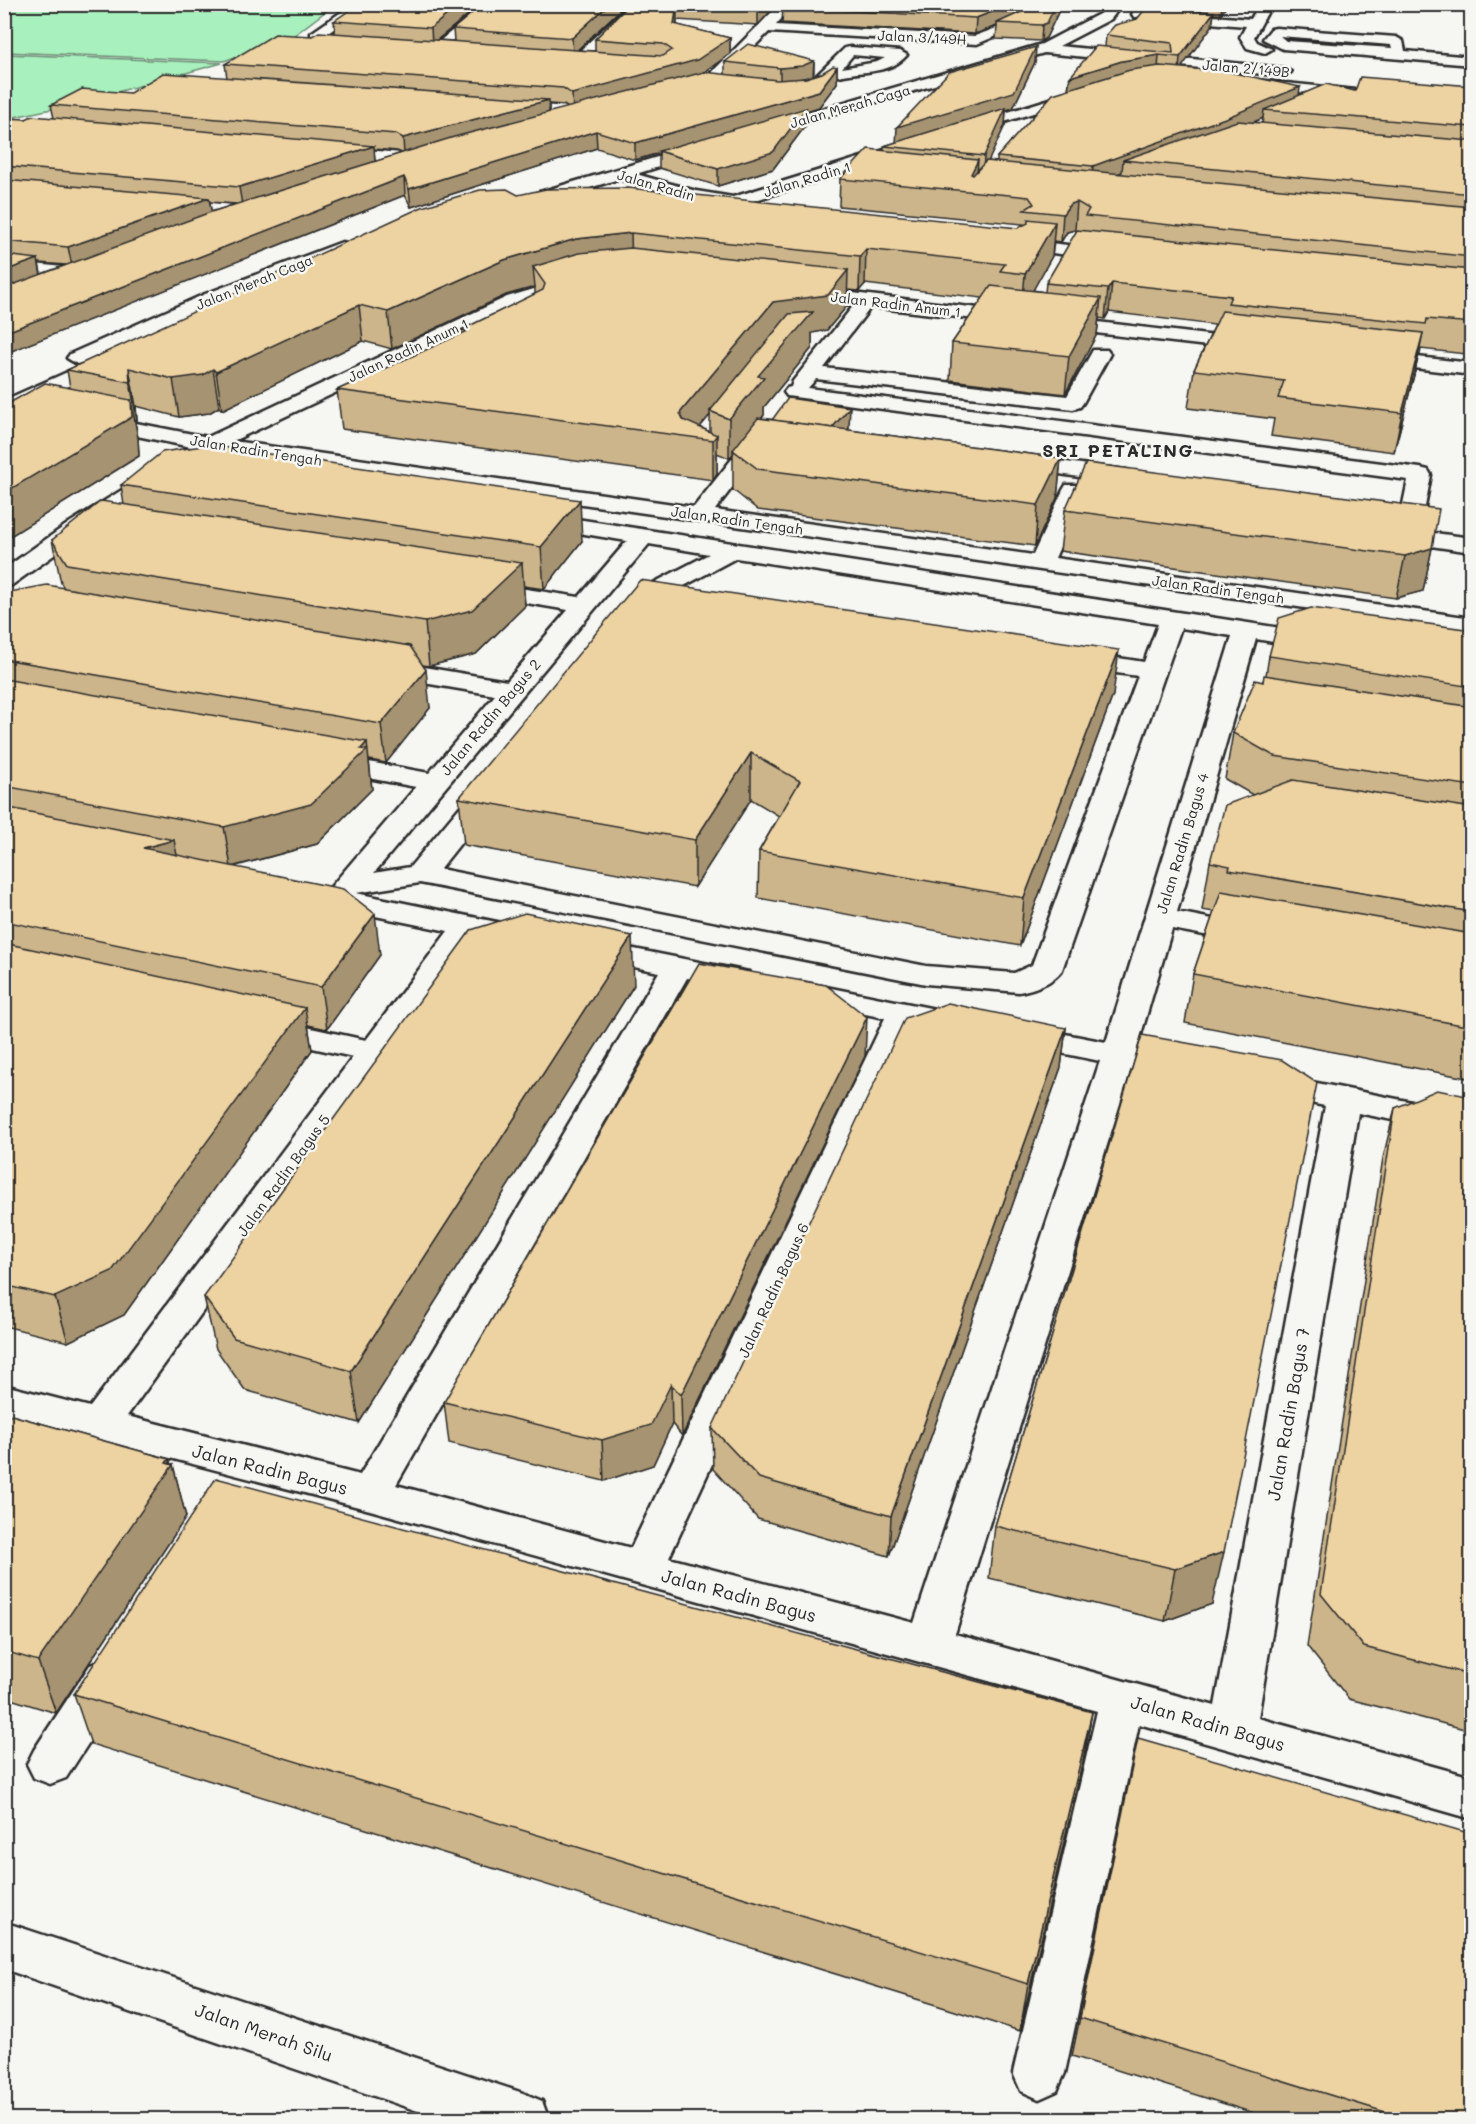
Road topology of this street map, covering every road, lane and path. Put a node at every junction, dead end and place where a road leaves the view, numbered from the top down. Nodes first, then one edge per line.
1 (362, 4) edge
2 (494, 4) edge
3 (638, 4) edge
4 (1116, 4) edge
5 (1147, 4) edge
6 (1266, 4) edge
7 (788, 9) edge
8 (1088, 9) dead end
9 (1073, 19) junction
10 (1097, 21) junction
11 (983, 22) edge
12 (1254, 23) junction
13 (1119, 26) edge
14 (766, 28) junction
15 (1066, 38) junction
16 (1100, 38) dead end
17 (1044, 41) junction
18 (1022, 44) joint
19 (369, 46) edge
20 (458, 52) edge
21 (1397, 54) junction
22 (1472, 60) edge
23 (599, 62) edge
24 (1472, 69) edge
25 (1293, 72) dead end
26 (825, 75) edge
27 (1153, 76) edge
28 (710, 79) junction
29 (734, 85) edge
30 (1104, 87) edge
31 (784, 88) edge
32 (1344, 93) junction
33 (663, 94) edge
34 (1367, 94) edge
35 (1313, 105) edge
36 (495, 106) edge
37 (610, 107) edge
38 (589, 112) junction
39 (534, 127) edge
40 (948, 135) edge
41 (915, 146) edge
42 (319, 151) edge
43 (848, 166) junction
44 (894, 171) edge
45 (371, 172) edge
46 (615, 173) junction
47 (593, 174) junction
48 (543, 196) junction
49 (595, 200) edge
50 (143, 202) edge
51 (733, 202) junction
52 (264, 206) edge
53 (780, 207) edge
54 (672, 208) edge
55 (705, 211) junction
56 (246, 212) junction
57 (753, 216) edge
58 (205, 226) edge
59 (1071, 243) junction
60 (1015, 255) edge
61 (4, 266) edge
62 (92, 266) edge
63 (1056, 270) edge
64 (74, 273) junction
65 (595, 278) edge
66 (44, 285) edge
67 (785, 291) edge
68 (1039, 299) edge
69 (514, 300) junction
70 (867, 300) junction
71 (531, 314) edge
72 (1028, 319) junction
73 (839, 338) junction
74 (804, 341) edge
75 (1267, 347) edge
76 (1100, 354) dead end
77 (1349, 356) edge
78 (87, 369) junction
79 (1472, 369) edge
80 (120, 370) edge
81 (811, 372) junction
82 (794, 393) junction
83 (354, 396) dead end
84 (309, 397) junction
85 (7, 402) edge
86 (241, 429) junction
87 (160, 434) junction
88 (1141, 438) junction
89 (210, 444) junction
90 (750, 448) junction
91 (773, 451) edge
92 (993, 458) edge
93 (714, 462) dead end
94 (174, 466) junction
95 (733, 470) junction
96 (209, 472) edge
97 (1005, 481) edge
98 (1117, 486) junction
99 (1140, 489) edge
100 (1074, 490) junction
101 (1353, 509) edge
102 (700, 514) junction
103 (517, 517) edge
104 (77, 528) junction
105 (1367, 531) edge
106 (112, 533) edge
107 (644, 536) junction
108 (1472, 545) edge
109 (733, 550) junction
110 (1041, 563) junction
111 (4, 580) edge
112 (455, 585) edge
113 (647, 596) junction
114 (683, 601) edge
115 (585, 605) junction
116 (1172, 621) junction
117 (1472, 625) edge
118 (1246, 631) junction
119 (617, 633) edge
120 (1347, 646) edge
121 (1048, 655) edge
122 (359, 664) edge
123 (1155, 671) junction
124 (513, 690) junction
125 (296, 757) edge
126 (504, 772) edge
127 (435, 782) junction
128 (420, 874) junction
129 (291, 890) edge
130 (342, 893) junction
131 (1160, 918) junction
132 (468, 926) junction
133 (1275, 939) edge
134 (678, 967) junction
135 (904, 1012) junction
136 (236, 1021) edge
137 (375, 1052) junction
138 (1118, 1055) junction
139 (1208, 1072) edge
140 (1242, 1079) edge
141 (1343, 1099) junction
142 (1472, 1125) edge
143 (4, 1400) edge
144 (99, 1425) junction
145 (370, 1494) junction
146 (642, 1569) junction
147 (128, 1643) edge
148 (929, 1646) junction
149 (1122, 1700) junction
150 (1233, 1730) junction
151 (50, 1764) dead end
152 (1472, 1798) edge
153 (4, 1945) edge
154 (1039, 2073) dead end
155 (523, 2120) edge

1 - 19 street
2 - 20 street
3 - 23 street
4 - 10 street, Jalan Merah Caga
5 - 12 street
6 - 12 street
7 - 14 street
8 - 9 street, Jalan Merah Caga
9 - 10 street
9 - 17 street, Jalan Merah Caga
10 - 13 street
10 - 15 street, Jalan Merah Caga
11 - 14 street, Jalan 3/149H
12 - 24 street
14 - 28 street
15 - 16 street
15 - 17 street, Jalan Merah Caga
17 - 18 street, Jalan 2/149B
17 - 18 street, Jalan Merah Caga
17 - 25 street, Jalan 2/149B
21 - 21 street
21 - 22 street
26 - 31 street
27 - 32 street
28 - 29 street
28 - 33 street
30 - 40 street
32 - 34 street
32 - 35 street
36 - 38 street
37 - 38 street
38 - 39 street
41 - 43 street, Jalan Radin 1
42 - 45 street
43 - 44 street
43 - 51 street, Jalan Radin 1
46 - 47 street
46 - 47 street
46 - 51 street, Jalan Radin
47 - 48 street
47 - 48 street, Jalan Radin
47 - 55 street, Jalan Radin
48 - 49 street
50 - 56 street
51 - 53 street, Jalan Radin
52 - 56 street
54 - 55 street
55 - 57 street, Jalan Radin
56 - 58 street
59 - 59 street
59 - 60 street
59 - 63 street
61 - 64 street
62 - 64 street
64 - 66 street
65 - 69 street, Jalan Radin Anum 1
67 - 70 street, Jalan Radin Anum 1
68 - 72 street
69 - 71 street
69 - 84 street, Jalan Radin Anum 1
70 - 72 street, Jalan Radin Anum 1
70 - 73 street
72 - 75 street, Jalan Radin Anum 1
73 - 74 street
73 - 81 street
76 - 81 street
77 - 79 street
78 - 80 street
78 - 85 street, Jalan Merah Caga
78 - 85 street, Jalan Merah Caga
81 - 82 street
82 - 88 street
82 - 90 street
83 - 84 street
84 - 86 street, Jalan Radin Anum 1
85 - 87 street, Jalan Radin Tengah
86 - 87 street
86 - 89 street, Jalan Radin Anum 1
87 - 89 street, Jalan Radin Tengah
88 - 98 street
88 - 101 street
89 - 94 street
89 - 102 street, Jalan Radin Tengah
90 - 91 street
90 - 95 street
92 - 98 street
93 - 95 street
94 - 96 street, Jalan Radin Tengah
94 - 104 street
95 - 102 street
97 - 100 street
98 - 99 street
98 - 100 street
100 - 110 street
102 - 110 street, Jalan Radin Tengah
103 - 107 street, Jalan Radin Tengah
104 - 106 street
104 - 111 street
105 - 108 street
107 - 109 street, Jalan Radin Tengah
107 - 115 street, Jalan Radin Bagus 2
109 - 113 street
109 - 116 street, Jalan Radin Tengah
110 - 117 street, Jalan Radin Tengah
112 - 115 street
113 - 114 street
113 - 119 street
115 - 124 street, Jalan Radin Bagus 2
116 - 118 street, Jalan Radin Tengah
116 - 123 street
118 - 120 street, Jalan Radin Tengah
118 - 131 street, Jalan Radin Bagus 4
121 - 123 street
122 - 124 street
123 - 128 street
124 - 127 street, Jalan Radin Bagus 2
125 - 127 street
126 - 128 street
127 - 130 street, Jalan Radin Bagus 2
128 - 130 street
129 - 130 street
130 - 132 street
131 - 133 street
131 - 138 street, Jalan Radin Bagus 4
132 - 134 street
132 - 137 street, Jalan Radin Bagus 5
134 - 135 street
134 - 145 street
135 - 138 street
135 - 146 street, Jalan Radin Bagus 6
136 - 137 street
137 - 144 street, Jalan Radin Bagus 5
138 - 139 street
138 - 148 street, Jalan Radin Bagus 4
140 - 141 street
141 - 142 street
141 - 150 street, Jalan Radin Bagus 7
143 - 144 street, Jalan Radin Bagus
144 - 145 street, Jalan Radin Bagus
145 - 146 street, Jalan Radin Bagus
146 - 148 street, Jalan Radin Bagus
147 - 151 street
148 - 149 street, Jalan Radin Bagus
149 - 150 street, Jalan Radin Bagus
149 - 154 street
150 - 152 street, Jalan Radin Bagus
153 - 155 street, Jalan Merah Silu

